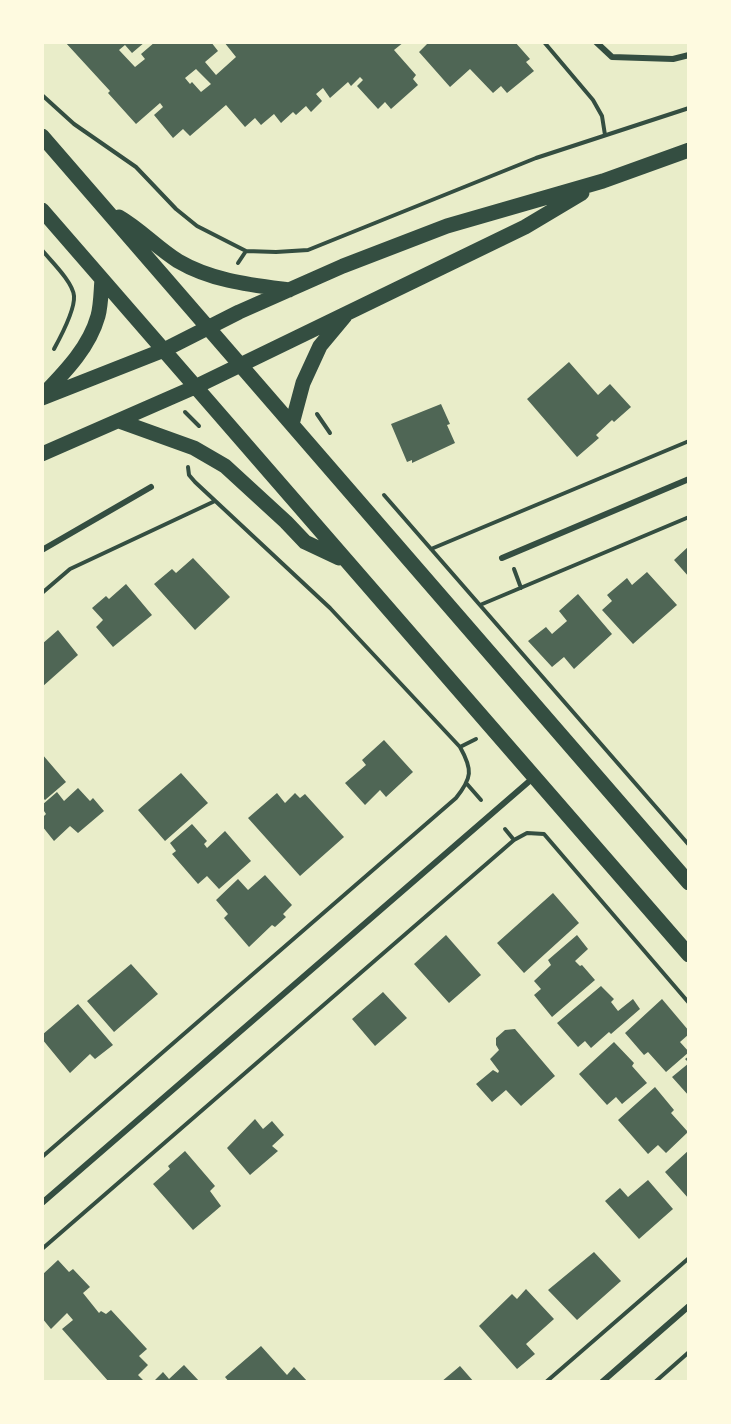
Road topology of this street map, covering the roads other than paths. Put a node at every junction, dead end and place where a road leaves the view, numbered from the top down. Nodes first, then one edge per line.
1 (596, 42) edge
2 (689, 55) edge
3 (42, 136) edge
4 (689, 150) edge
5 (603, 181) junction
6 (42, 210) edge
7 (106, 210) junction
8 (102, 279) junction
9 (289, 290) junction
10 (349, 311) junction
11 (209, 327) junction
12 (164, 350) junction
13 (241, 364) junction
14 (195, 387) junction
15 (42, 397) edge
16 (118, 421) junction
17 (292, 424) junction
18 (42, 454) edge
19 (689, 479) edge
20 (151, 487) dead end
21 (42, 550) edge
22 (502, 558) dead end
23 (345, 560) junction
24 (533, 777) junction
25 (689, 883) edge
26 (689, 955) edge
27 (42, 1203) edge
28 (689, 1306) edge
29 (602, 1382) edge

1 - 2 street
3 - 7 main road
4 - 5 main road
5 - 9 main road
5 - 10 main road
6 - 8 main road
7 - 9 main road
7 - 11 main road
8 - 12 main road
8 - 15 main road
9 - 11 main road
10 - 13 main road
10 - 17 main road
11 - 12 main road
11 - 13 main road
12 - 14 main road
12 - 15 main road
13 - 14 main road
13 - 17 main road
14 - 16 main road
14 - 23 main road
16 - 18 main road
16 - 23 main road
17 - 25 main road
19 - 22 street
20 - 21 street
23 - 24 main road
24 - 26 main road
24 - 27 street
28 - 29 street

